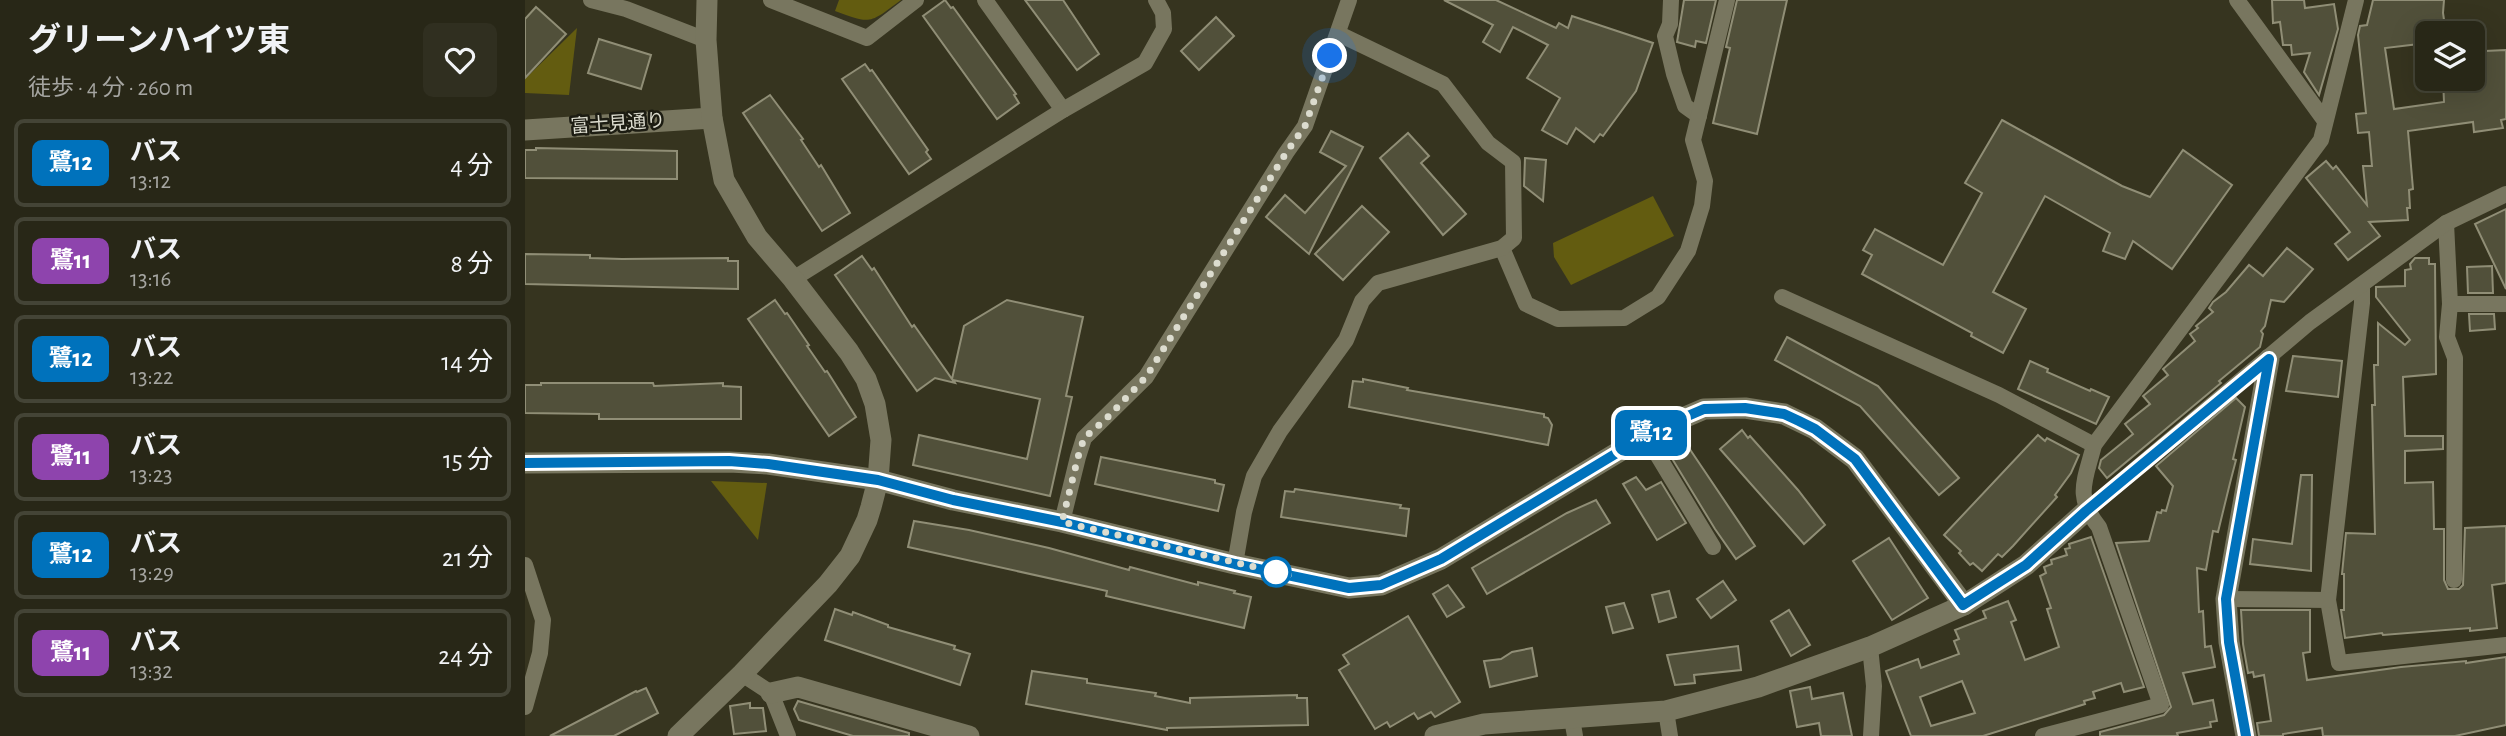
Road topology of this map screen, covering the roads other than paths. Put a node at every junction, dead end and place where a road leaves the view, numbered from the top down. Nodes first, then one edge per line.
1 (591, 0) edge
2 (707, 0) edge
3 (771, 0) edge
4 (916, 0) edge
5 (985, 0) edge
6 (1156, 0) edge
7 (1349, 0) edge
8 (1671, 0) edge
9 (1727, 0) edge
10 (2237, 0) edge
11 (2356, 0) edge
12 (1339, 34) junction
13 (706, 40) junction
14 (1063, 110) junction
15 (1699, 116) junction
16 (712, 118) junction
17 (2325, 121) junction
18 (525, 130) edge
19 (2506, 194) edge
20 (2447, 223) junction
21 (1502, 248) junction
22 (793, 279) junction
23 (2361, 285) junction
24 (1782, 298) dead end
25 (2450, 304) junction
26 (2506, 304) edge
27 (2269, 359) junction
28 (1646, 436) junction
29 (2094, 445) junction
30 (525, 463) edge
31 (878, 480) junction
32 (2086, 511) junction
33 (1062, 522) junction
34 (1713, 547) dead end
35 (1235, 564) junction
36 (525, 565) edge
37 (2455, 580) dead end
38 (2226, 599) junction
39 (2328, 600) junction
40 (1963, 605) junction
41 (2506, 645) edge
42 (1870, 648) junction
43 (743, 674) junction
44 (771, 693) junction
45 (525, 707) edge
46 (1666, 711) junction
47 (1574, 728) edge
48 (678, 736) edge
49 (787, 736) edge
50 (969, 736) edge
51 (1435, 736) edge
52 (1670, 736) edge
53 (1871, 736) edge
54 (2043, 736) edge
55 (2246, 736) edge

1 - 13 street
2 - 13 street
3 - 4 street
5 - 14 street
6 - 14 street
7 - 12 street
8 - 15 street
9 - 15 street
10 - 17 street
11 - 17 street
12 - 21 street
12 - 33 street
13 - 16 street
14 - 22 street
15 - 21 street
16 - 18 street, 富士見通り
16 - 22 street
17 - 29 street
19 - 20 street
20 - 23 street
20 - 25 street
21 - 35 street
22 - 31 street
23 - 27 street
23 - 39 street
24 - 29 street
25 - 26 street
25 - 37 street
27 - 32 street
27 - 38 street
28 - 34 street
28 - 35 street
28 - 40 street
29 - 32 street
30 - 31 street
31 - 33 street
31 - 43 street
32 - 40 street
32 - 54 street
33 - 35 street
36 - 45 street
38 - 39 street
38 - 55 street
39 - 41 street
40 - 42 street
42 - 46 street
42 - 53 street
43 - 44 street
43 - 48 street
44 - 49 street
44 - 50 street
46 - 47 street
46 - 52 street
47 - 51 street

